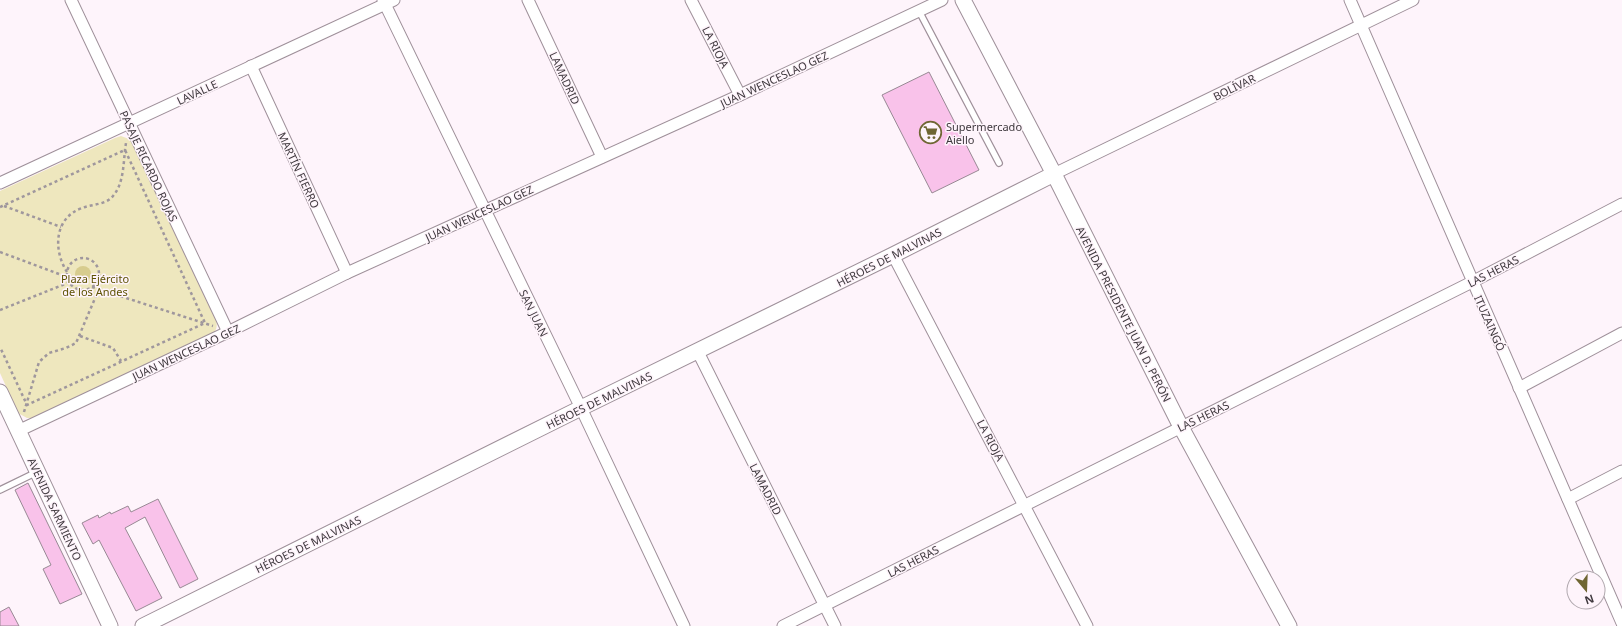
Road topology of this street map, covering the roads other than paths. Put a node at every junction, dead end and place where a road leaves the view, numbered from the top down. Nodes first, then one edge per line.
1 (71, 0) edge
2 (528, 0) edge
3 (691, 0) edge
4 (942, 0) edge
5 (963, 0) edge
6 (1350, 0) edge
7 (1413, 0) edge
8 (387, 1) edge
9 (919, 11) junction
10 (1362, 25) junction
11 (251, 66) junction
12 (740, 95) junction
13 (129, 123) junction
14 (602, 157) junction
15 (999, 163) dead end
16 (1054, 174) junction
17 (0, 183) edge
18 (1622, 204) edge
19 (484, 211) junction
20 (893, 255) junction
21 (347, 273) junction
22 (1472, 282) junction
23 (228, 332) junction
24 (1622, 333) edge
25 (698, 352) junction
26 (1519, 388) junction
27 (0, 392) edge
28 (581, 408) junction
29 (1180, 427) junction
30 (18, 431) junction
31 (1622, 471) edge
32 (38, 472) junction
33 (0, 490) edge
34 (1568, 499) junction
35 (1025, 505) junction
36 (825, 605) junction
37 (1622, 623) edge
38 (110, 626) edge
39 (143, 626) edge
40 (684, 626) edge
41 (782, 626) edge
42 (835, 626) edge
43 (1087, 626) edge
44 (1289, 626) edge

1 - 13 street, PASAJE RICARDO ROJAS
2 - 14 street, LAMADRID
3 - 12 street, LA RIOJA
4 - 9 street, JUAN WENCESLAO GEZ
5 - 16 main road, AVENIDA PRESIDENTE JUAN D. PERÓN
6 - 10 street, ITUZAINGÓ
7 - 10 street, BOLÍVAR
8 - 11 street, LAVALLE
8 - 19 street, SAN JUAN
9 - 12 street, JUAN WENCESLAO GEZ
9 - 15 lane
10 - 16 street, BOLÍVAR
10 - 22 street, ITUZAINGÓ
11 - 13 street, LAVALLE
11 - 21 street, MARTÍN FIERRO
12 - 14 street, JUAN WENCESLAO GEZ
13 - 17 street, LAVALLE
13 - 23 street, PASAJE RICARDO ROJAS
14 - 19 street, JUAN WENCESLAO GEZ
16 - 20 main road, HÉROES DE MALVINAS
16 - 29 main road, AVENIDA PRESIDENTE JUAN D. PERÓN
18 - 22 street, LAS HERAS
19 - 21 street, JUAN WENCESLAO GEZ
19 - 28 street, SAN JUAN
20 - 25 main road, HÉROES DE MALVINAS
20 - 35 street, LA RIOJA
21 - 23 street, JUAN WENCESLAO GEZ
22 - 26 street, ITUZAINGÓ
22 - 29 street, LAS HERAS
23 - 30 street, JUAN WENCESLAO GEZ
24 - 26 street
25 - 28 main road, HÉROES DE MALVINAS
25 - 36 street, LAMADRID
26 - 34 street, ITUZAINGÓ
27 - 30 main road, AVENIDA SARMIENTO
28 - 39 main road, HÉROES DE MALVINAS
28 - 40 street, SAN JUAN
29 - 35 street, LAS HERAS
29 - 44 main road, AVENIDA PRESIDENTE JUAN D. PERÓN
30 - 32 main road, AVENIDA SARMIENTO
31 - 34 street
32 - 33 lane
32 - 38 main road, AVENIDA SARMIENTO
34 - 37 street, ITUZAINGÓ
35 - 36 street, LAS HERAS
35 - 43 street, LA RIOJA
36 - 41 street, LAS HERAS
36 - 42 street, LAMADRID

